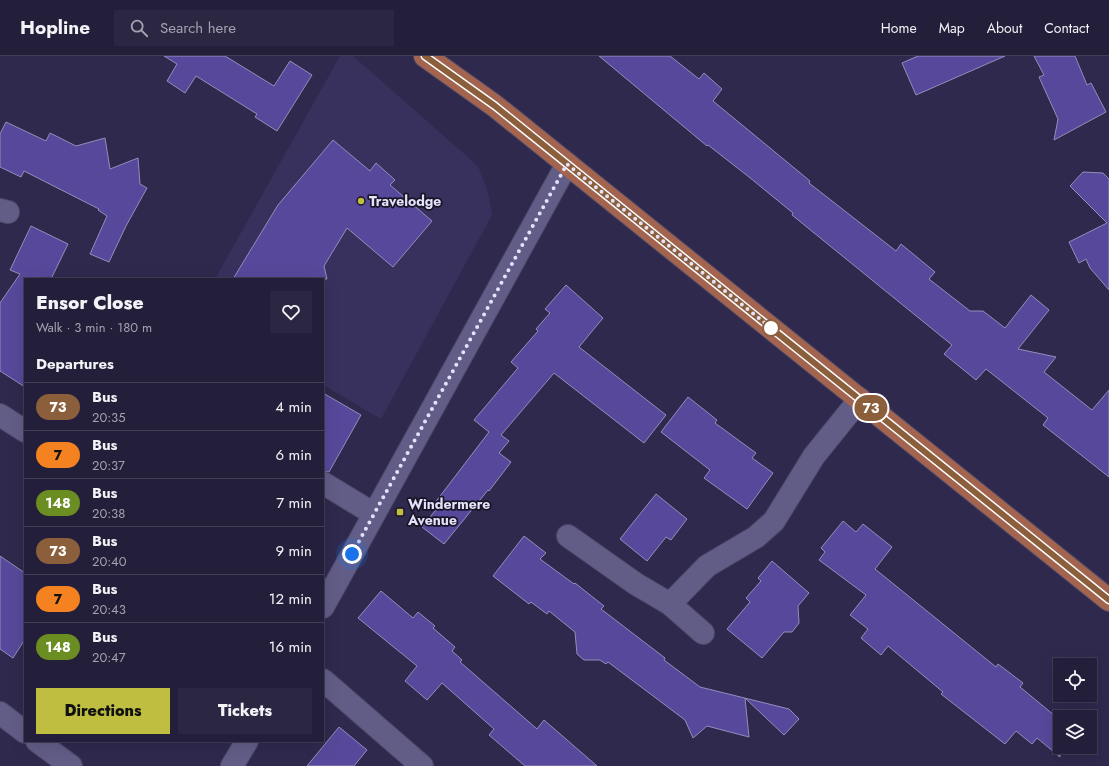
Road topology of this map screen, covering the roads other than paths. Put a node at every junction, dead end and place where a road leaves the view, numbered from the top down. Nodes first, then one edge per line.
1 (425, 56) edge
2 (451, 56) edge
3 (495, 106) junction
4 (567, 164) junction
5 (860, 400) junction
6 (0, 415) edge
7 (24, 430) edge
8 (324, 484) edge
9 (374, 514) junction
10 (568, 536) dead end
11 (1109, 600) edge
12 (670, 604) junction
13 (324, 605) edge
14 (703, 633) dead end
15 (324, 681) edge
16 (0, 713) edge
17 (24, 731) edge
18 (38, 742) edge
19 (246, 742) edge
20 (70, 766) edge
21 (232, 766) edge
22 (422, 766) edge

1 - 3 main road
2 - 3 main road
3 - 4 main road
4 - 5 main road
4 - 9 street
5 - 11 main road
5 - 12 street
6 - 7 street
8 - 9 street
9 - 13 street
10 - 12 street
12 - 14 street
15 - 22 street
16 - 17 street
18 - 20 street
19 - 21 street

